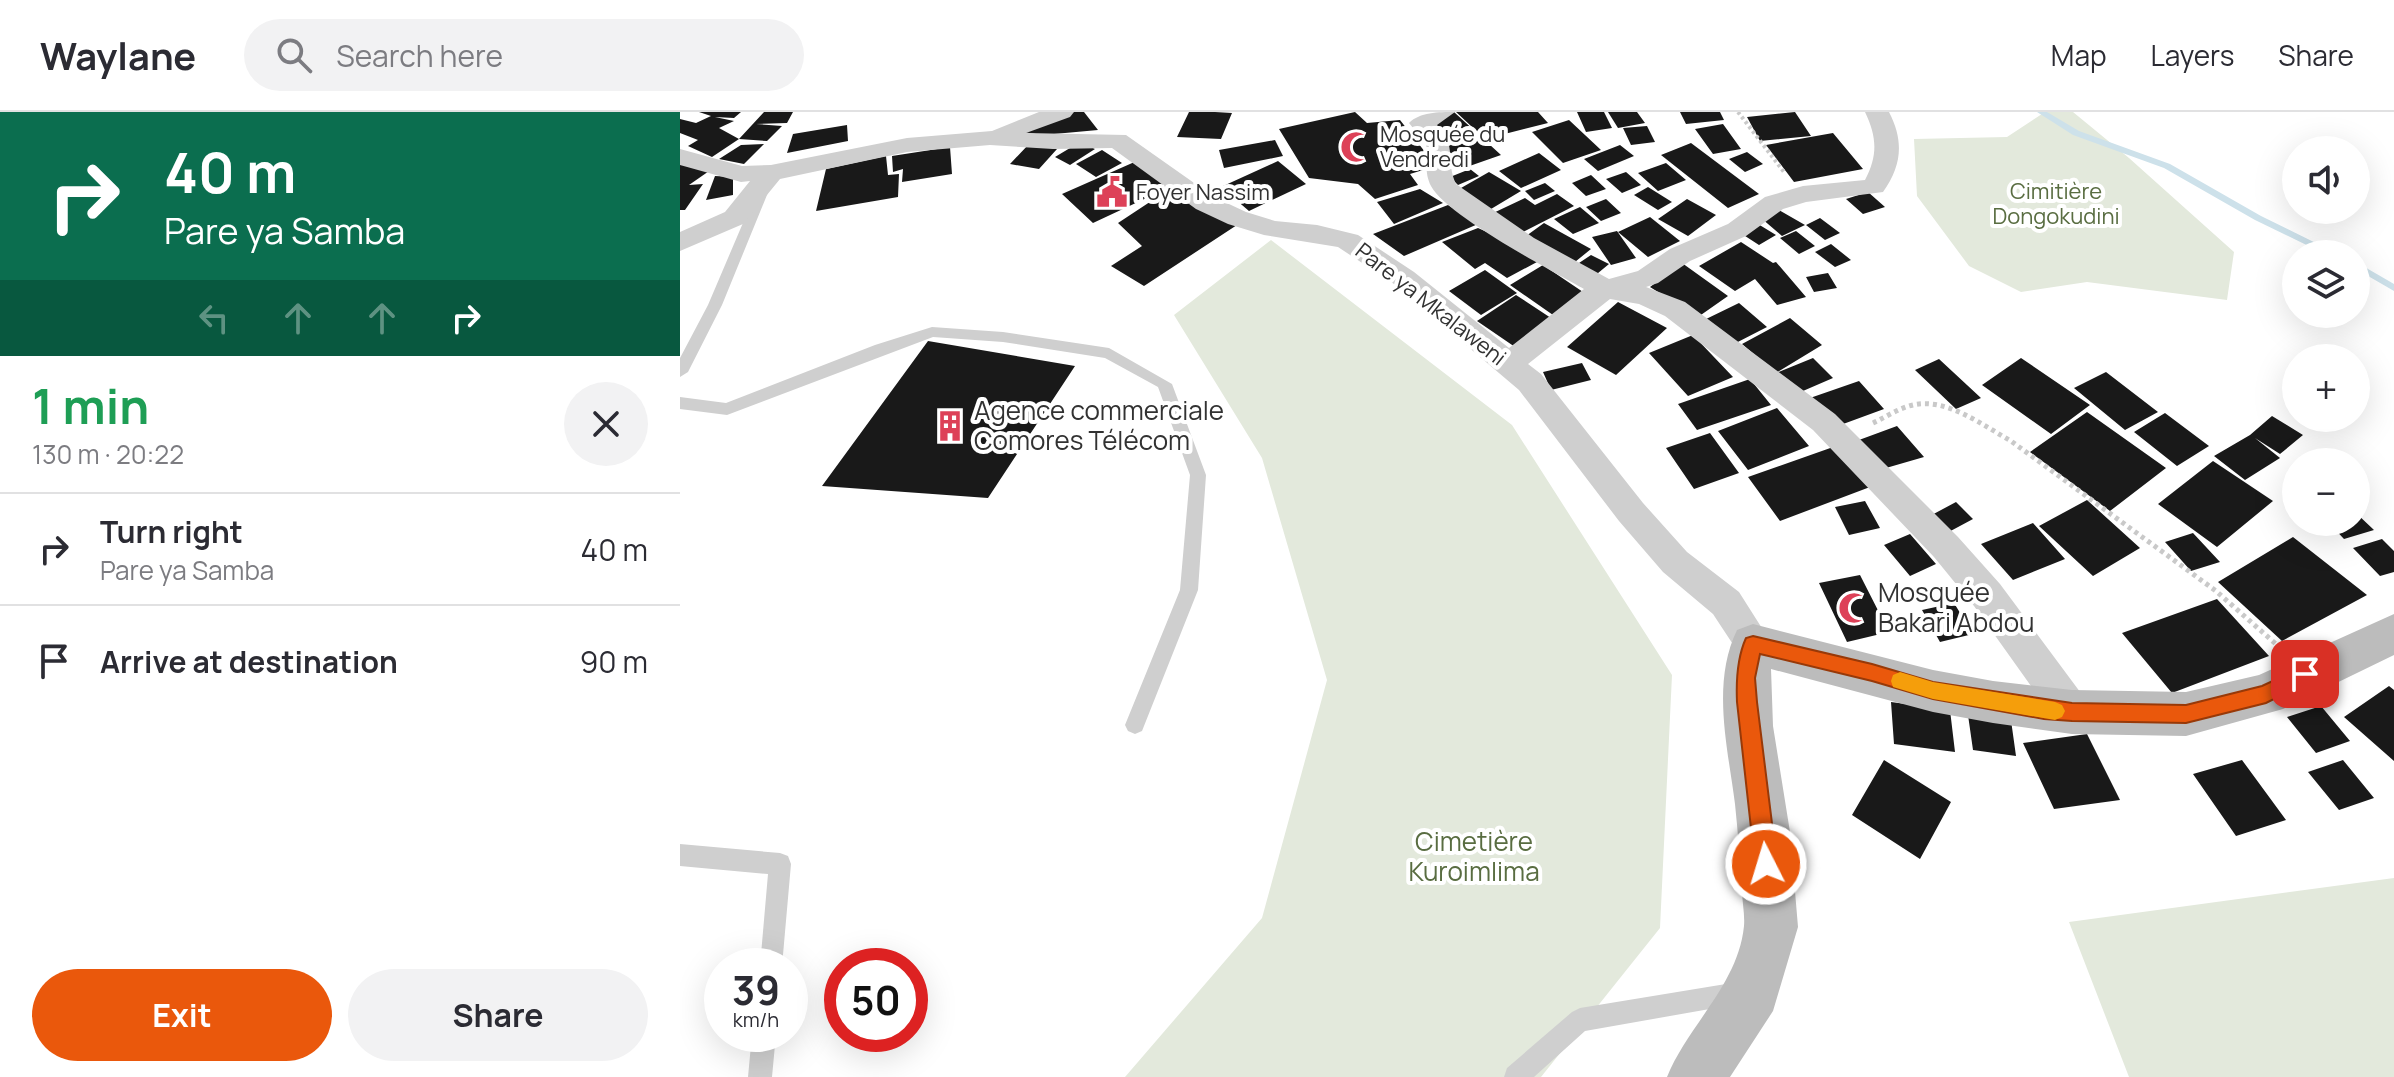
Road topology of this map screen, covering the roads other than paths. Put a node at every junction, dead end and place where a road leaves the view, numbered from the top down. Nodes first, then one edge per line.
1 (1062, 112) edge
2 (1877, 112) edge
3 (1434, 120) edge
4 (990, 138) junction
5 (680, 157) edge
6 (771, 173) junction
7 (680, 242) edge
8 (1606, 289) junction
9 (1507, 362) junction
10 (680, 372) edge
11 (680, 403) edge
12 (2394, 633) edge
13 (1753, 644) junction
14 (2072, 712) junction
15 (1135, 725) dead end
16 (680, 855) edge
17 (773, 948) edge
18 (1753, 991) junction
19 (762, 1052) edge
20 (760, 1077) edge
21 (1516, 1077) edge
22 (1696, 1077) edge

1 - 4 street
2 - 8 street
3 - 8 street
4 - 6 street, Pare ya Mkalaweni
4 - 9 street, Pare ya Mkalaweni
5 - 6 street, Pare ya Mkalaweni
6 - 7 street
6 - 10 lane
8 - 9 street
8 - 14 street
9 - 13 street, Pare ya Mkalaweni
11 - 15 lane
12 - 14 main road
13 - 14 main road
13 - 18 main road
16 - 17 lane
18 - 21 lane
18 - 22 main road
19 - 20 lane

